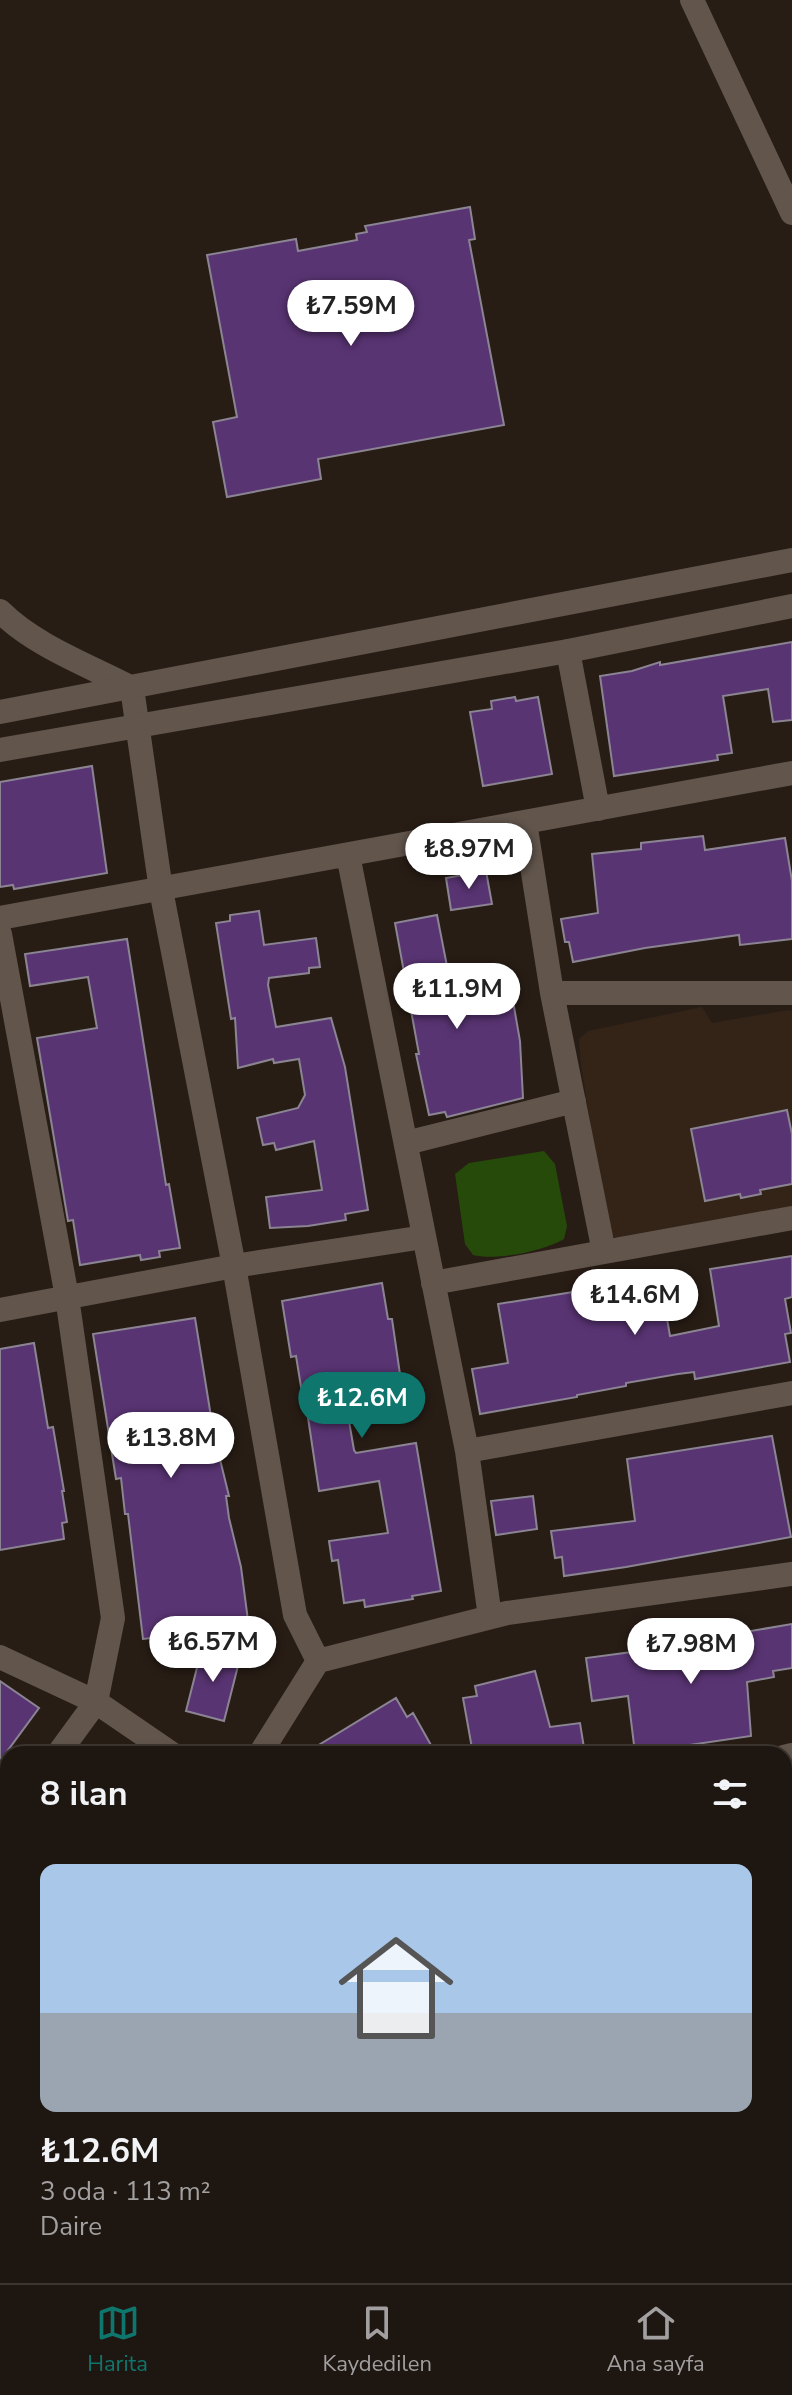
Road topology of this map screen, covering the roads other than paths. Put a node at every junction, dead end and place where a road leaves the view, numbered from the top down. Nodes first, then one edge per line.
1 (692, 0) edge
2 (792, 213) edge
3 (792, 560) edge
4 (792, 606) edge
5 (0, 611) edge
6 (568, 651) junction
7 (132, 688) junction
8 (0, 712) edge
9 (136, 726) junction
10 (0, 750) edge
11 (792, 773) edge
12 (598, 809) junction
13 (525, 822) junction
14 (348, 855) junction
15 (161, 890) junction
16 (0, 918) edge
17 (0, 934) edge
18 (552, 993) junction
19 (792, 993) edge
20 (574, 1101) junction
21 (406, 1143) junction
22 (792, 1218) edge
23 (424, 1237) junction
24 (604, 1252) junction
25 (234, 1266) junction
26 (433, 1283) junction
27 (67, 1297) junction
28 (0, 1310) edge
29 (792, 1393) edge
30 (467, 1451) junction
31 (792, 1574) edge
32 (490, 1617) junction
33 (0, 1657) edge
34 (318, 1661) junction
35 (96, 1702) junction
36 (64, 1746) edge
37 (160, 1746) edge
38 (265, 1746) edge

1 - 2 street
3 - 7 street
4 - 6 street
5 - 7 street
6 - 9 street
6 - 12 street
7 - 8 street
7 - 9 street
9 - 10 street
9 - 15 street
11 - 12 street
12 - 13 street
13 - 14 street
13 - 18 street
14 - 15 street
14 - 21 street
15 - 16 street
15 - 25 street
17 - 27 street
18 - 19 street
18 - 20 street
20 - 21 street
20 - 24 street
21 - 23 street
22 - 24 street
23 - 25 street
23 - 26 street
24 - 26 street
25 - 27 street
25 - 34 street
26 - 30 street
27 - 28 street
27 - 35 street
29 - 30 street
30 - 32 street
31 - 32 street
32 - 34 street
33 - 35 street
34 - 38 street
35 - 36 street
35 - 37 street

